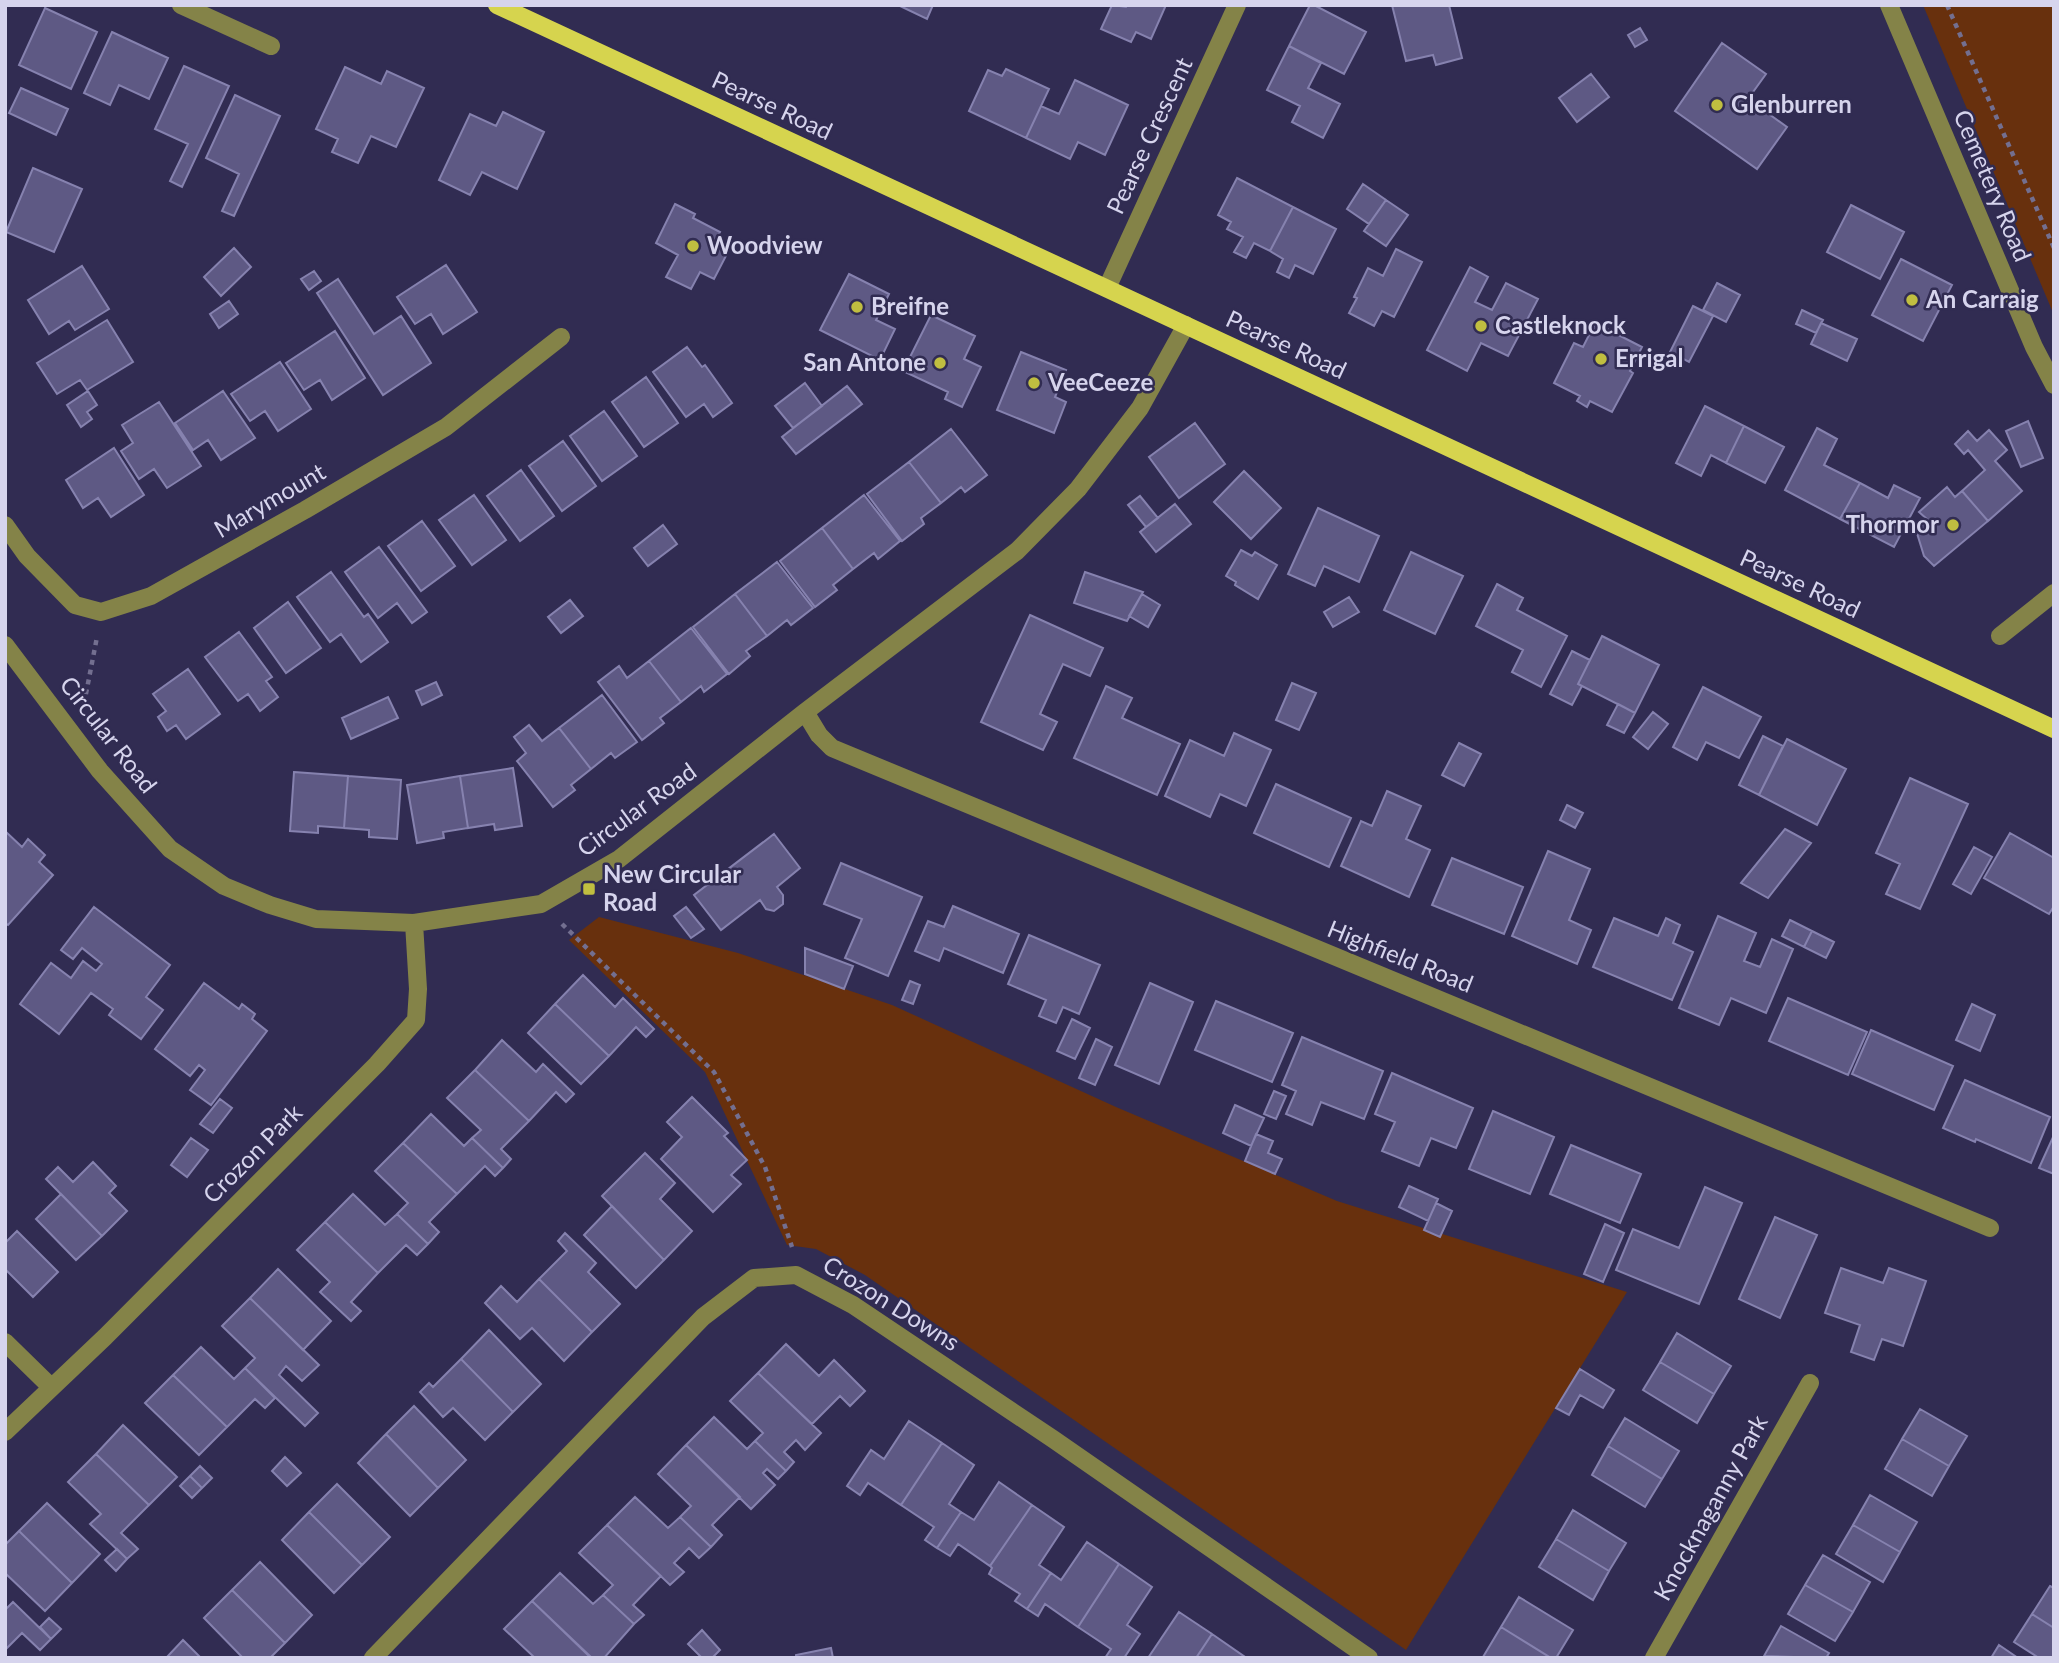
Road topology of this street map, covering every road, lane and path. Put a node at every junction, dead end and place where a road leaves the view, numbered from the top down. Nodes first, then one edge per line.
1 (181, 5) edge
2 (497, 5) edge
3 (1237, 5) edge
4 (1889, 5) edge
5 (1947, 5) edge
6 (271, 46) dead end
7 (2054, 248) edge
8 (1107, 288) junction
9 (1186, 325) junction
10 (561, 337) dead end
11 (2054, 385) edge
12 (5, 525) edge
13 (2054, 593) edge
14 (102, 612) junction
15 (2000, 636) dead end
16 (5, 645) edge
17 (805, 712) junction
18 (2054, 729) edge
19 (79, 742) junction
20 (541, 904) junction
21 (414, 923) junction
22 (1990, 1228) dead end
23 (796, 1275) junction
24 (5, 1342) edge
25 (1810, 1383) dead end
26 (51, 1387) junction
27 (5, 1432) edge
28 (373, 1658) edge
29 (1369, 1658) edge
30 (1654, 1658) edge

1 - 6 street
2 - 8 main road, Pearse Road
3 - 8 street, Pearse Crescent
4 - 11 street, Cemetery Road
5 - 7 path
8 - 9 main road, Pearse Road
9 - 17 street, Circular Road
9 - 18 main road, Pearse Road
10 - 14 street, Marymount
12 - 14 street
13 - 15 street
14 - 19 path
16 - 19 street, Circular Road
17 - 20 street, Circular Road
17 - 22 street, Highfield Road
19 - 21 street, Circular Road
20 - 21 street, Circular Road
20 - 23 path
21 - 26 street, Crozon Park
23 - 28 street, Crozon Downs
23 - 29 street, Crozon Downs
24 - 26 street
25 - 30 street, Knocknaganny Park
26 - 27 street, Crozon Park

